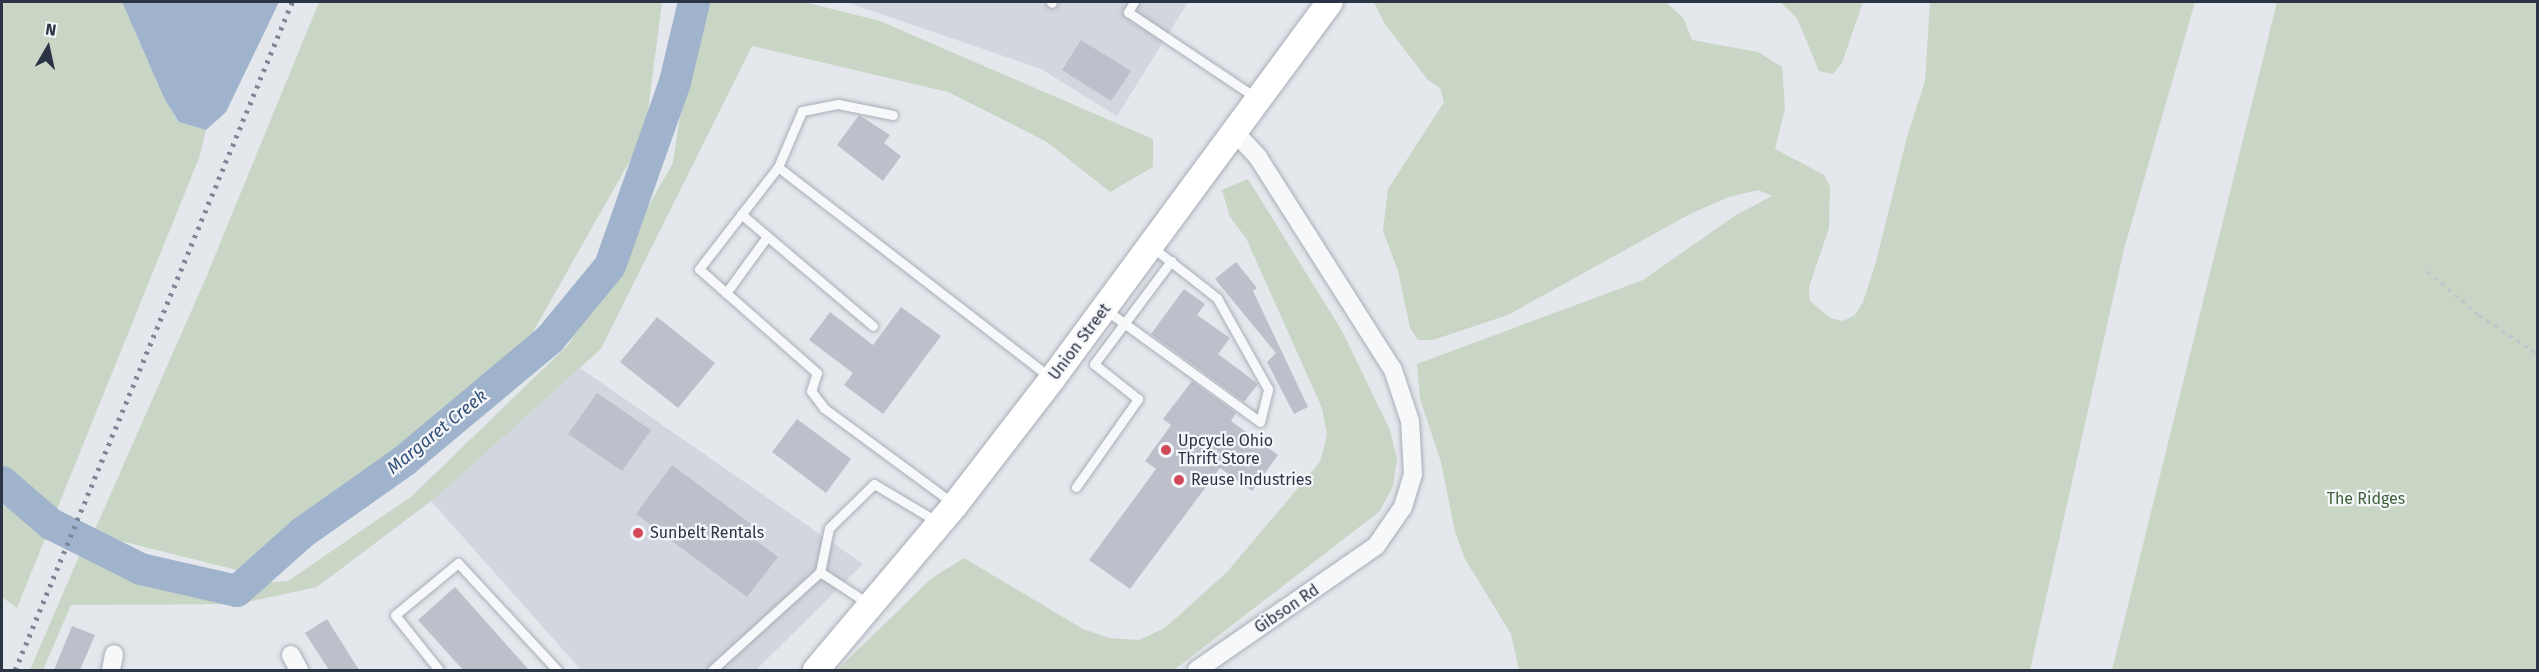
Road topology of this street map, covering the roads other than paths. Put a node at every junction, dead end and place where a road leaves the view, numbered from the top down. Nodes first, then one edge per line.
1 (1134, 2) edge
2 (1330, 2) edge
3 (1260, 100) junction
4 (893, 116) dead end
5 (1236, 133) junction
6 (777, 167) junction
7 (741, 214) junction
8 (766, 238) junction
9 (1162, 254) junction
10 (726, 292) junction
11 (1114, 317) junction
12 (873, 326) dead end
13 (1084, 357) junction
14 (1052, 379) junction
15 (1076, 487) dead end
16 (947, 514) junction
17 (820, 572) junction
18 (871, 605) junction
19 (439, 670) edge
20 (557, 670) edge
21 (712, 670) edge
22 (816, 670) edge
23 (1197, 670) edge

1 - 3 lane
2 - 3 main road, Union Street
3 - 5 main road, Union Street
4 - 6 lane
5 - 9 main road, Union Street
5 - 23 street, Gibson Rd
6 - 7 lane
6 - 14 lane
7 - 8 lane
7 - 10 lane
8 - 10 lane
8 - 12 lane
9 - 11 main road, Union Street
9 - 11 lane
10 - 16 lane
11 - 13 main road, Union Street
13 - 14 main road, Union Street
13 - 15 lane
14 - 16 main road, Union Street
16 - 17 lane
16 - 18 main road, Union Street
17 - 18 lane
17 - 21 lane
18 - 22 main road, Union Street
19 - 20 lane

